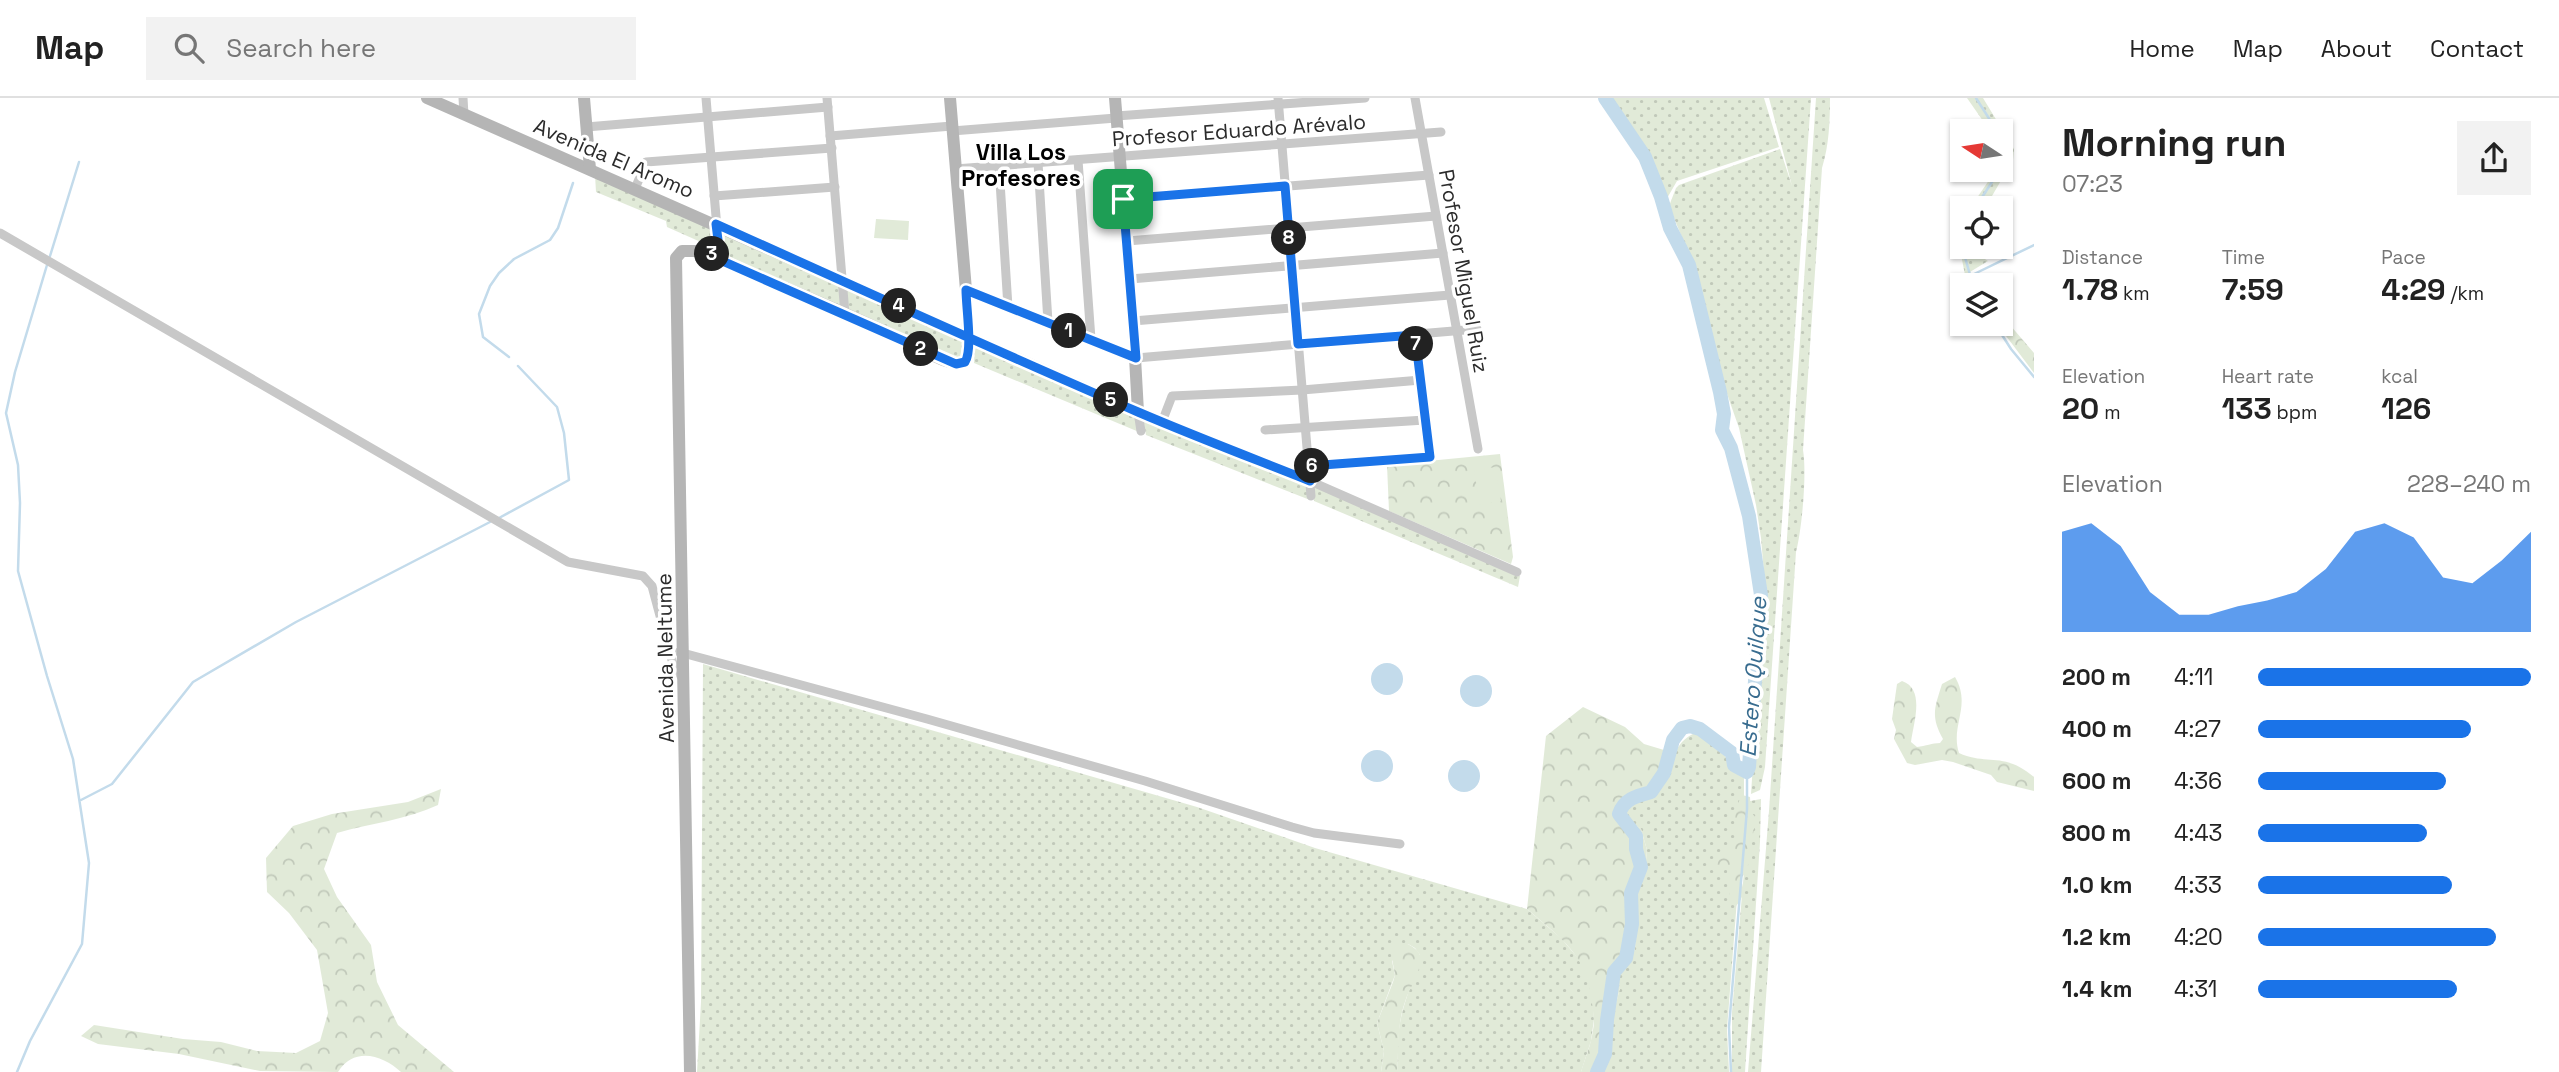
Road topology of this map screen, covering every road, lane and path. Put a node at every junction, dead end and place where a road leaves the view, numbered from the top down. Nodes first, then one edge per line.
1 (427, 98) edge
2 (463, 98) edge
3 (584, 98) edge
4 (706, 98) edge
5 (837, 98) edge
6 (950, 98) edge
7 (1115, 98) edge
8 (1365, 98) edge
9 (1415, 98) edge
10 (827, 101) edge
11 (1278, 101) edge
12 (464, 115) junction
13 (1116, 117) junction
14 (707, 118) junction
15 (586, 127) junction
16 (952, 128) junction
17 (1441, 132) dead end
18 (1422, 134) junction
19 (830, 136) junction
20 (1282, 145) junction
21 (832, 148) junction
22 (711, 157) junction
23 (1120, 157) junction
24 (1078, 160) junction
25 (1038, 163) junction
26 (999, 166) junction
27 (590, 169) junction
28 (955, 169) junction
29 (1429, 175) junction
30 (1285, 186) junction
31 (835, 187) junction
32 (635, 188) junction
33 (714, 195) junction
34 (1123, 199) junction
35 (1436, 216) junction
36 (716, 224) junction
37 (1289, 228) junction
38 (0, 233) edge
39 (1127, 241) junction
40 (1443, 253) junction
41 (711, 256) junction
42 (1292, 266) junction
43 (1130, 279) junction
44 (843, 281) junction
45 (966, 290) junction
46 (1450, 295) junction
47 (1008, 307) junction
48 (1295, 308) junction
49 (845, 314) junction
50 (1133, 321) junction
51 (1048, 322) junction
52 (1477, 329) dead end
53 (1457, 332) junction
54 (968, 335) junction
55 (1415, 335) junction
56 (1091, 339) junction
57 (1298, 344) junction
58 (1136, 358) junction
59 (1421, 380) junction
60 (1302, 390) junction
61 (1138, 412) junction
62 (1425, 420) junction
63 (1162, 422) junction
64 (1306, 429) junction
65 (1265, 430) dead end
66 (1141, 431) dead end
67 (1478, 450) dead end
68 (1309, 466) junction
69 (1310, 481) junction
70 (1311, 496) dead end
71 (1517, 572) dead end
72 (669, 650) junction
73 (683, 653) junction
74 (683, 680) junction
75 (1400, 844) dead end
76 (690, 1072) edge

1 - 12 street, Avenida El Aromo
2 - 12 street
3 - 15 street
4 - 14 street
5 - 10 street
6 - 16 street
7 - 13 street
8 - 11 street
9 - 18 street, Profesor Miguel Ruiz
10 - 14 street
10 - 19 street
11 - 13 street
11 - 20 street
12 - 27 street, Avenida El Aromo
13 - 16 street
13 - 23 street
14 - 15 street
14 - 22 street
15 - 27 street
16 - 19 street
16 - 28 street
17 - 18 street, Profesor Eduardo Arévalo
18 - 20 street, Profesor Eduardo Arévalo
18 - 29 street, Profesor Miguel Ruiz
19 - 21 street
20 - 23 street, Profesor Eduardo Arévalo
20 - 30 street
21 - 22 street
21 - 31 street
22 - 32 street
22 - 33 street
23 - 24 street, Profesor Eduardo Arévalo
23 - 34 street
24 - 25 street, Profesor Eduardo Arévalo
24 - 56 street
25 - 26 street, Profesor Eduardo Arévalo
25 - 51 street
26 - 28 street, Profesor Eduardo Arévalo
26 - 47 street
27 - 32 street, Avenida El Aromo
28 - 45 street
29 - 30 street
29 - 35 street, Profesor Miguel Ruiz
30 - 34 street
30 - 37 street
31 - 33 street
31 - 44 street
32 - 36 street, Avenida El Aromo
33 - 36 street
34 - 39 street
35 - 37 street
35 - 40 street, Profesor Miguel Ruiz
36 - 41 street
36 - 44 street, Avenida El Aromo
37 - 39 street
37 - 42 street
38 - 72 street
39 - 43 street
40 - 42 street
40 - 46 street, Profesor Miguel Ruiz
41 - 49 street
41 - 73 street, Avenida Neltume
42 - 43 street
42 - 48 street
43 - 50 street
44 - 49 street
44 - 54 street, Avenida El Aromo
45 - 47 street
45 - 54 street
46 - 48 street
46 - 53 street, Profesor Miguel Ruiz
47 - 51 street
48 - 50 street
48 - 57 street
49 - 54 street
50 - 58 street
51 - 56 street
52 - 53 street
53 - 55 street
53 - 67 street, Profesor Miguel Ruiz
54 - 61 street, Avenida El Aromo
55 - 57 street
55 - 59 street
56 - 58 street
57 - 58 street
57 - 60 street
58 - 61 street
59 - 60 street
59 - 62 street
60 - 63 street
60 - 64 street
61 - 63 street, Avenida El Aromo
61 - 66 street
62 - 64 street
62 - 68 street
63 - 69 street, Avenida El Aromo
64 - 65 street
64 - 68 street
68 - 69 street
69 - 70 street
69 - 71 street, Avenida El Aromo
72 - 73 street
72 - 74 street
73 - 74 street, Avenida Neltume
73 - 75 street
74 - 76 street, Avenida Neltume

